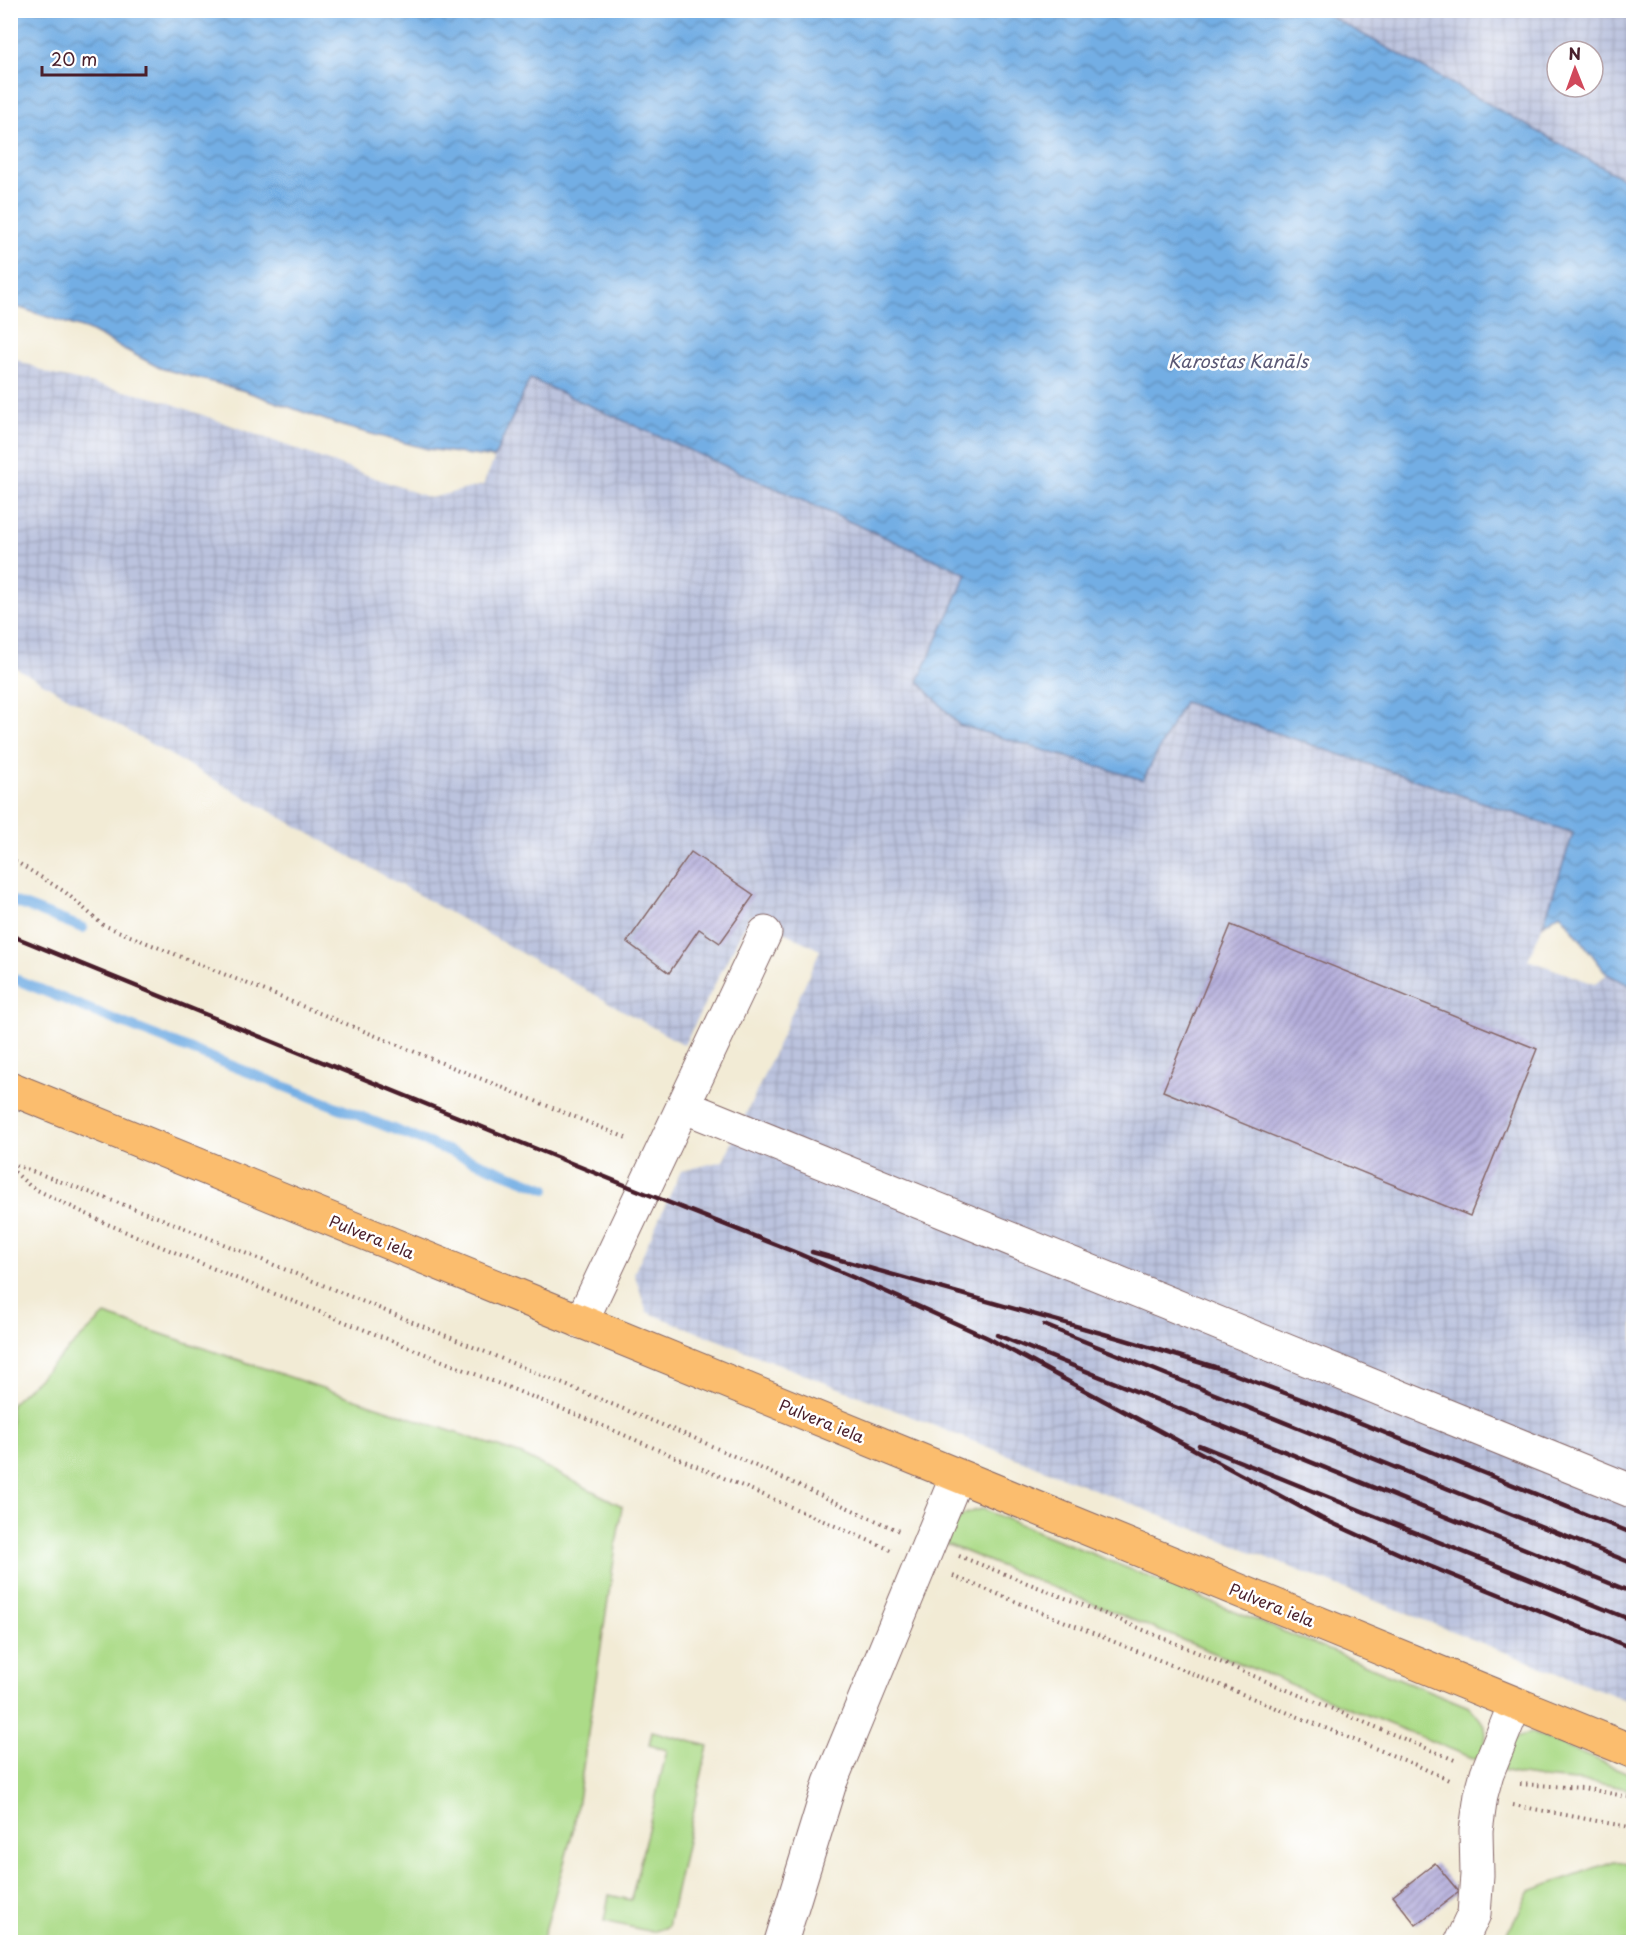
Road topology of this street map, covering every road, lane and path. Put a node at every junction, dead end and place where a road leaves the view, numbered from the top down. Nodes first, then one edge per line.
1 (10, 858) edge
2 (765, 933) dead end
3 (10, 1088) edge
4 (683, 1106) junction
5 (661, 1152) junction
6 (10, 1163) edge
7 (10, 1168) edge
8 (581, 1322) junction
9 (957, 1476) junction
10 (1634, 1492) edge
11 (925, 1554) junction
12 (1515, 1704) junction
13 (1634, 1752) edge
14 (1484, 1784) junction
15 (1634, 1798) edge
16 (1634, 1828) edge
17 (781, 1942) edge
18 (1461, 1942) edge

1 - 5 path
2 - 4 lane
3 - 8 main road, Pulvera iela
4 - 5 lane
4 - 10 lane
5 - 8 lane
6 - 11 path
7 - 11 path
8 - 9 main road, Pulvera iela
9 - 11 lane
9 - 12 main road, Pulvera iela
11 - 14 path
11 - 14 path
11 - 17 lane
12 - 13 main road, Pulvera iela
12 - 14 lane
14 - 15 path
14 - 16 path
14 - 18 lane

